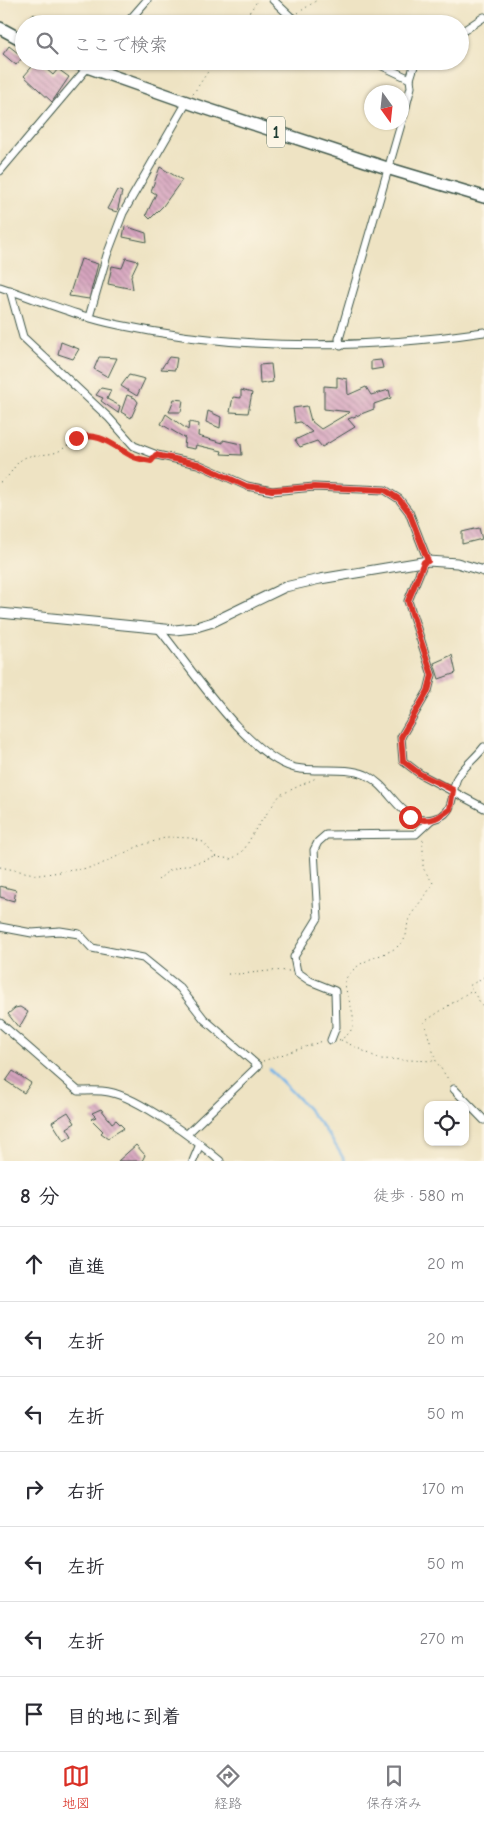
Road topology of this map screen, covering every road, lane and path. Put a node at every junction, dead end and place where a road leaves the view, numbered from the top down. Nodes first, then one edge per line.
1 (147, 0) edge
2 (258, 0) edge
3 (273, 0) edge
4 (317, 0) edge
5 (134, 15) edge
6 (247, 15) edge
7 (289, 15) edge
8 (294, 15) edge
9 (484, 16) edge
10 (469, 27) edge
11 (0, 28) edge
12 (15, 36) edge
13 (86, 70) edge
14 (103, 70) edge
15 (210, 70) edge
16 (391, 70) edge
17 (413, 70) edge
18 (410, 79) junction
19 (187, 102) junction
20 (390, 169) junction
21 (0, 171) edge
22 (484, 197) edge
23 (0, 287) edge
24 (10, 290) junction
25 (89, 316) junction
26 (484, 332) edge
27 (341, 346) junction
28 (156, 455) junction
29 (0, 482) edge
30 (426, 561) junction
31 (484, 571) edge
32 (0, 613) edge
33 (159, 629) junction
34 (484, 747) edge
35 (318, 778) dead end
36 (453, 790) junction
37 (484, 808) edge
38 (431, 820) junction
39 (423, 840) dead end
40 (216, 857) junction
41 (0, 867) edge
42 (158, 880) dead end
43 (0, 927) edge
44 (297, 972) junction
45 (228, 974) dead end
46 (484, 977) edge
47 (472, 990) junction
48 (484, 1008) edge
49 (0, 1023) edge
50 (331, 1040) junction
51 (340, 1040) junction
52 (436, 1061) junction
53 (258, 1066) junction
54 (454, 1089) joint
55 (484, 1120) edge
56 (187, 1134) junction
57 (200, 1144) junction
58 (192, 1161) edge
59 (220, 1161) edge

1 - 5 street
2 - 6 path
3 - 7 street
4 - 8 path
9 - 10 street
11 - 12 main road
13 - 21 street
14 - 19 main road, 1
15 - 19 path
16 - 18 street
17 - 18 street
18 - 20 street
19 - 20 main road, 1
19 - 25 street
20 - 22 main road, 1
20 - 27 street
23 - 24 street
24 - 25 street
24 - 28 street
25 - 27 street
26 - 27 street
28 - 29 path
28 - 30 street
30 - 31 street
30 - 33 street
30 - 36 street
32 - 33 street
33 - 38 street
34 - 36 street
35 - 40 path
36 - 37 street
36 - 38 street
38 - 44 street
39 - 51 path
40 - 41 path
40 - 42 path
43 - 53 street
44 - 45 path
44 - 50 street
46 - 47 path
47 - 48 path
47 - 52 path
49 - 56 street
50 - 51 path
50 - 53 path
51 - 52 path
52 - 54 path
53 - 56 street
54 - 55 street
56 - 57 street
57 - 58 street
57 - 59 street

